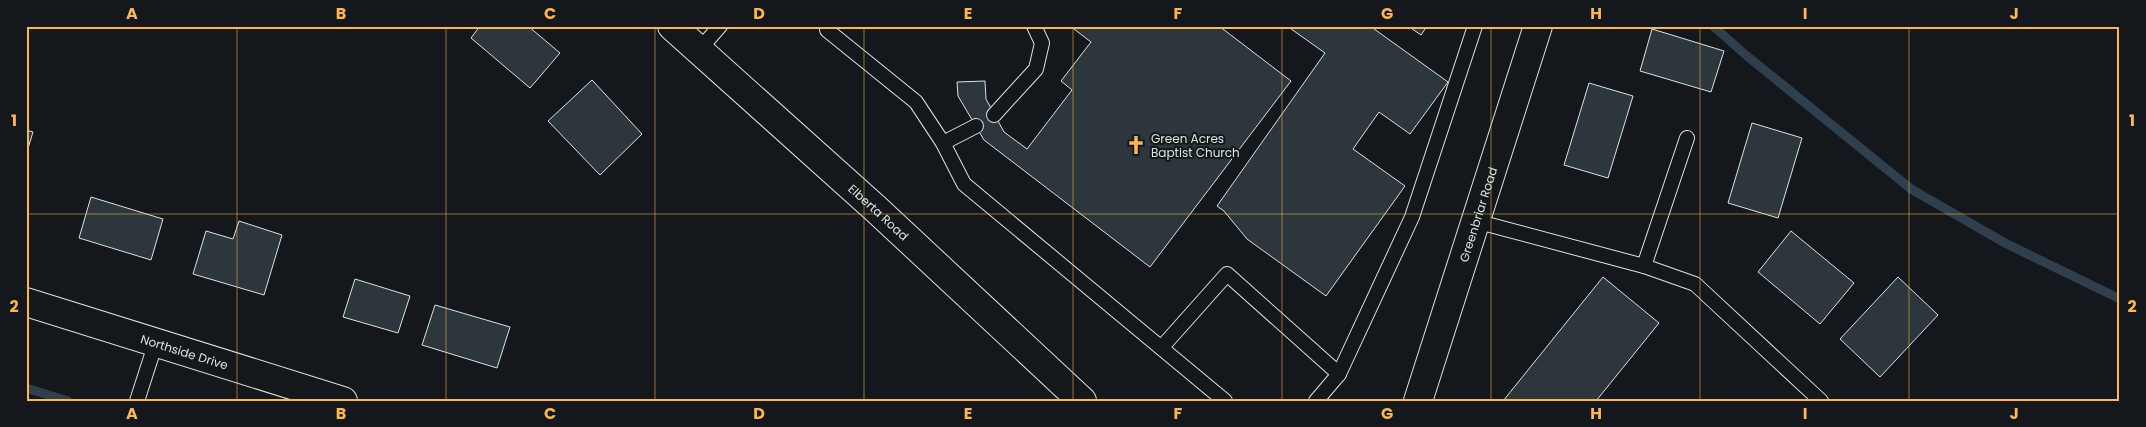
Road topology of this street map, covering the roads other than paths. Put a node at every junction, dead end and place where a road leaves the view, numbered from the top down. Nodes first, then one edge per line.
1 (672, 26) edge
2 (720, 26) edge
3 (1034, 26) edge
4 (1475, 26) edge
5 (1538, 26) edge
6 (827, 27) edge
7 (699, 50) junction
8 (994, 115) dead end
9 (976, 126) dead end
10 (1686, 138) dead end
11 (943, 143) junction
12 (1475, 221) junction
13 (1644, 266) junction
14 (26, 302) edge
15 (156, 342) junction
16 (1162, 347) junction
17 (1339, 374) junction
18 (137, 401) edge
19 (343, 401) edge
20 (1082, 401) edge
21 (1225, 401) edge
22 (1316, 401) edge
23 (1418, 401) edge
24 (1821, 401) edge

1 - 7 street, Elberta Road
2 - 7 lane
3 - 8 lane
4 - 17 lane
5 - 12 street, Greenbriar Road
6 - 11 lane
7 - 20 street, Elberta Road
9 - 11 lane
10 - 13 lane
11 - 16 lane
12 - 13 lane
12 - 23 street, Greenbriar Road
13 - 24 lane
14 - 15 street, Northside Drive
15 - 18 lane
15 - 19 street, Northside Drive
16 - 17 lane
16 - 21 lane
17 - 22 lane

